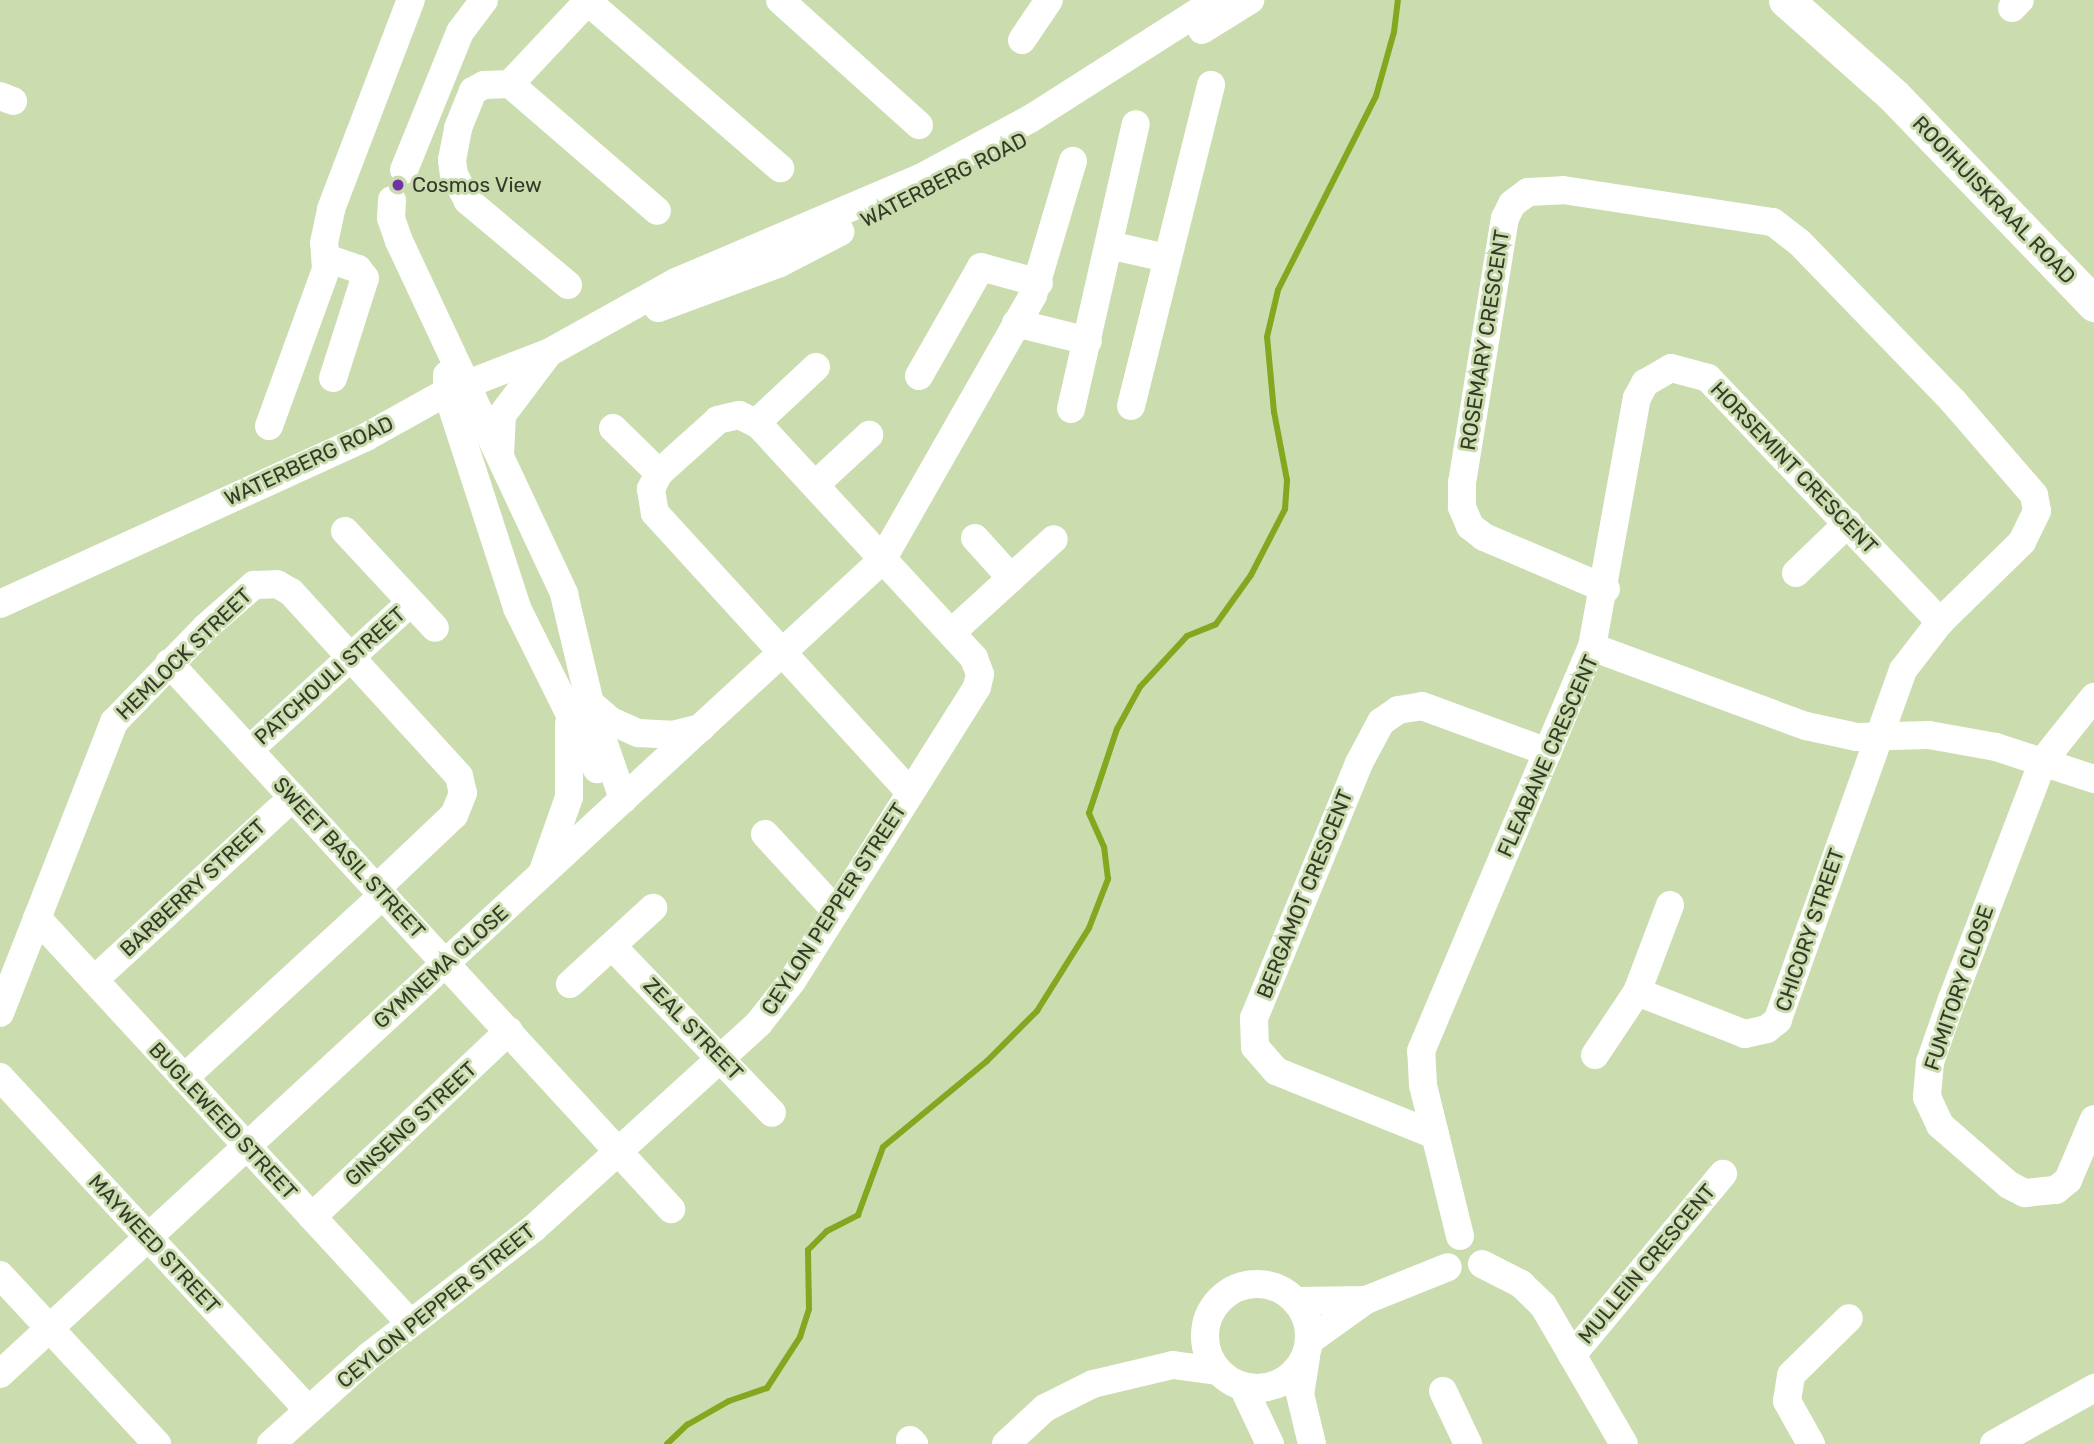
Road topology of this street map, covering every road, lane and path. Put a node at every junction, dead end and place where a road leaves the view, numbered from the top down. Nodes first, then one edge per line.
1 (411, 0) edge
2 (780, 0) edge
3 (1049, 0) edge
4 (1217, 0) edge
5 (1250, 0) edge
6 (1786, 0) edge
7 (1815, 0) edge
8 (587, 1) edge
9 (475, 3) edge
10 (1022, 40) dead end
11 (510, 84) junction
12 (1211, 85) dead end
13 (1894, 96) junction
14 (1136, 124) dead end
15 (919, 125) dead end
16 (1073, 161) dead end
17 (780, 168) dead end
18 (404, 170) dead end
19 (392, 200) dead end
20 (657, 211) dead end
21 (1109, 245) junction
22 (326, 258) junction
23 (1166, 258) junction
24 (1039, 283) junction
25 (568, 285) dead end
26 (2094, 304) edge
27 (618, 318) junction
28 (1016, 323) junction
29 (1088, 341) junction
30 (550, 352) junction
31 (816, 367) dead end
32 (919, 376) dead end
33 (333, 378) dead end
34 (456, 388) junction
35 (1130, 406) dead end
36 (1071, 409) dead end
37 (756, 423) junction
38 (269, 426) dead end
39 (613, 428) dead end
40 (869, 435) dead end
41 (501, 461) junction
42 (659, 473) junction
43 (815, 485) junction
44 (2036, 511) joint
45 (1848, 523) junction
46 (345, 531) dead end
47 (975, 538) dead end
48 (1054, 539) dead end
49 (539, 542) junction
50 (502, 559) junction
51 (882, 560) junction
52 (1796, 573) dead end
53 (1012, 578) junction
54 (1605, 589) junction
55 (411, 602) junction
56 (0, 604) edge
57 (1940, 622) junction
58 (435, 628) dead end
59 (951, 634) junction
60 (1592, 647) junction
61 (782, 653) junction
62 (350, 656) junction
63 (169, 663) junction
64 (2094, 697) edge
65 (578, 705) junction
66 (701, 728) junction
67 (1877, 735) junction
68 (249, 750) junction
69 (1548, 752) junction
70 (2043, 761) junction
71 (2094, 779) edge
72 (910, 792) junction
73 (293, 797) junction
74 (619, 803) junction
75 (765, 834) dead end
76 (541, 877) junction
77 (380, 892) junction
78 (1670, 905) dead end
79 (653, 908) dead end
80 (836, 911) junction
81 (37, 918) junction
82 (612, 946) junction
83 (446, 963) junction
84 (94, 980) junction
85 (570, 984) dead end
86 (1637, 992) junction
87 (0, 1013) edge
88 (509, 1031) junction
89 (1595, 1055) dead end
90 (722, 1058) junction
91 (0, 1077) edge
92 (184, 1078) junction
93 (772, 1113) dead end
94 (2094, 1119) edge
95 (1435, 1135) junction
96 (248, 1146) junction
97 (618, 1151) junction
98 (1723, 1174) dead end
99 (671, 1209) dead end
100 (312, 1217) junction
101 (1460, 1236) junction
102 (148, 1238) junction
103 (1482, 1264) junction
104 (1448, 1267) junction
105 (0, 1275) edge
106 (1366, 1300) junction
107 (1297, 1301) junction
108 (1849, 1318) dead end
109 (410, 1323) junction
110 (49, 1329) junction
111 (1205, 1330) junction
112 (1308, 1348) junction
113 (1572, 1355) junction
114 (1146, 1369) junction
115 (1217, 1371) junction
116 (0, 1374) edge
117 (1242, 1387) junction
118 (1443, 1391) dead end
119 (2090, 1400) edge
120 (308, 1410) junction
121 (2038, 1433) edge
122 (156, 1444) edge
123 (271, 1444) edge
124 (1006, 1444) edge
125 (1270, 1444) edge
126 (1312, 1444) edge
127 (1468, 1444) edge
128 (1624, 1444) edge
129 (1811, 1444) edge
130 (1994, 1444) edge

1 - 22 street
2 - 15 street
3 - 10 street
4 - 27 street, WATERBERG ROAD
5 - 27 street, WATERBERG ROAD
6 - 13 main road, ROOIHUISKRAAL ROAD
7 - 13 main road, ROOIHUISKRAAL ROAD
8 - 11 street
8 - 17 street
9 - 18 street
11 - 20 street
11 - 25 street
12 - 23 street
13 - 26 main road, ROOIHUISKRAAL ROAD
14 - 21 street
16 - 24 street, GYMNEMA CLOSE
19 - 34 street
21 - 23 street
21 - 29 street
22 - 33 street
22 - 38 street
23 - 35 street
24 - 28 street, GYMNEMA CLOSE
24 - 32 street
27 - 30 street, WATERBERG ROAD
28 - 29 street
28 - 51 street, GYMNEMA CLOSE
29 - 36 street
30 - 34 street, WATERBERG ROAD
30 - 41 street
31 - 37 street
34 - 41 street
34 - 50 street
34 - 56 street, WATERBERG ROAD
37 - 42 street
37 - 43 street, CEYLON PEPPER STREET
39 - 42 street
40 - 43 street
41 - 49 street
42 - 61 street
43 - 51 street, CEYLON PEPPER STREET
44 - 54 street, ROSEMARY CRESCENT
44 - 57 street, CHICORY STREET
45 - 52 street
45 - 54 street, HORSEMINT CRESCENT
45 - 57 street, HORSEMINT CRESCENT
46 - 55 street, PATCHOULI STREET
47 - 53 street
48 - 53 street
49 - 50 street
49 - 65 street
50 - 65 street
51 - 59 street, CEYLON PEPPER STREET
51 - 61 street, GYMNEMA CLOSE
53 - 59 street
54 - 60 street, HORSEMINT CRESCENT
55 - 58 street, PATCHOULI STREET
55 - 62 street, PATCHOULI STREET
57 - 67 street, CHICORY STREET
59 - 72 street, CEYLON PEPPER STREET
60 - 67 street, FLEABANE CRESCENT
60 - 69 street, FLEABANE CRESCENT
61 - 66 street, GYMNEMA CLOSE
61 - 72 street
62 - 63 street, HEMLOCK STREET
62 - 68 street, PATCHOULI STREET
62 - 77 street, HEMLOCK STREET
63 - 68 street, SWEET BASIL STREET
63 - 81 street, HEMLOCK STREET
64 - 70 street, FUMITORY CLOSE
65 - 66 street
65 - 74 street
65 - 76 street
66 - 74 street, GYMNEMA CLOSE
67 - 70 street, FLEABANE CRESCENT
67 - 86 street, CHICORY STREET
68 - 73 street, SWEET BASIL STREET
69 - 95 street, FLEABANE CRESCENT
69 - 95 street, BERGAMOT CRESCENT
70 - 71 street, FLEABANE CRESCENT
70 - 94 street, FUMITORY CLOSE
72 - 80 street, CEYLON PEPPER STREET
73 - 77 street, SWEET BASIL STREET
73 - 84 street, BARBERRY STREET
74 - 76 street, GYMNEMA CLOSE
75 - 80 street
76 - 83 street, GYMNEMA CLOSE
77 - 83 street, SWEET BASIL STREET
77 - 92 street, HEMLOCK STREET
78 - 86 street
79 - 82 street
80 - 90 street, CEYLON PEPPER STREET
81 - 84 street, BUGLEWEED STREET
81 - 87 street, HEMLOCK STREET
82 - 85 street
82 - 90 street, ZEAL STREET
83 - 88 street, SWEET BASIL STREET
83 - 96 street, GYMNEMA CLOSE
84 - 92 street, BUGLEWEED STREET
86 - 89 street
88 - 97 street, SWEET BASIL STREET
88 - 100 street, GINSENG STREET
90 - 93 street, ZEAL STREET
90 - 97 street, CEYLON PEPPER STREET
91 - 102 street, MAYWEED STREET
92 - 96 street, BUGLEWEED STREET
95 - 101 street, FLEABANE CRESCENT
96 - 100 street, BUGLEWEED STREET
96 - 102 street, GYMNEMA CLOSE
97 - 99 street, SWEET BASIL STREET
97 - 109 street, CEYLON PEPPER STREET
98 - 113 street, MULLEIN CRESCENT
100 - 109 street, BUGLEWEED STREET
101 - 103 street
101 - 104 street
102 - 110 street, GYMNEMA CLOSE
102 - 120 street, MAYWEED STREET
103 - 104 street
103 - 113 street
104 - 106 street
105 - 110 street
106 - 107 street
106 - 112 street
107 - 111 street
107 - 112 street
108 - 129 street
109 - 120 street, CEYLON PEPPER STREET
110 - 116 street, GYMNEMA CLOSE
110 - 122 street
111 - 114 street
111 - 115 street
112 - 117 street
112 - 126 street
113 - 128 street
114 - 115 street
114 - 124 street
115 - 117 street
117 - 125 street
118 - 127 street
119 - 121 street
120 - 123 street, CEYLON PEPPER STREET
121 - 130 street

